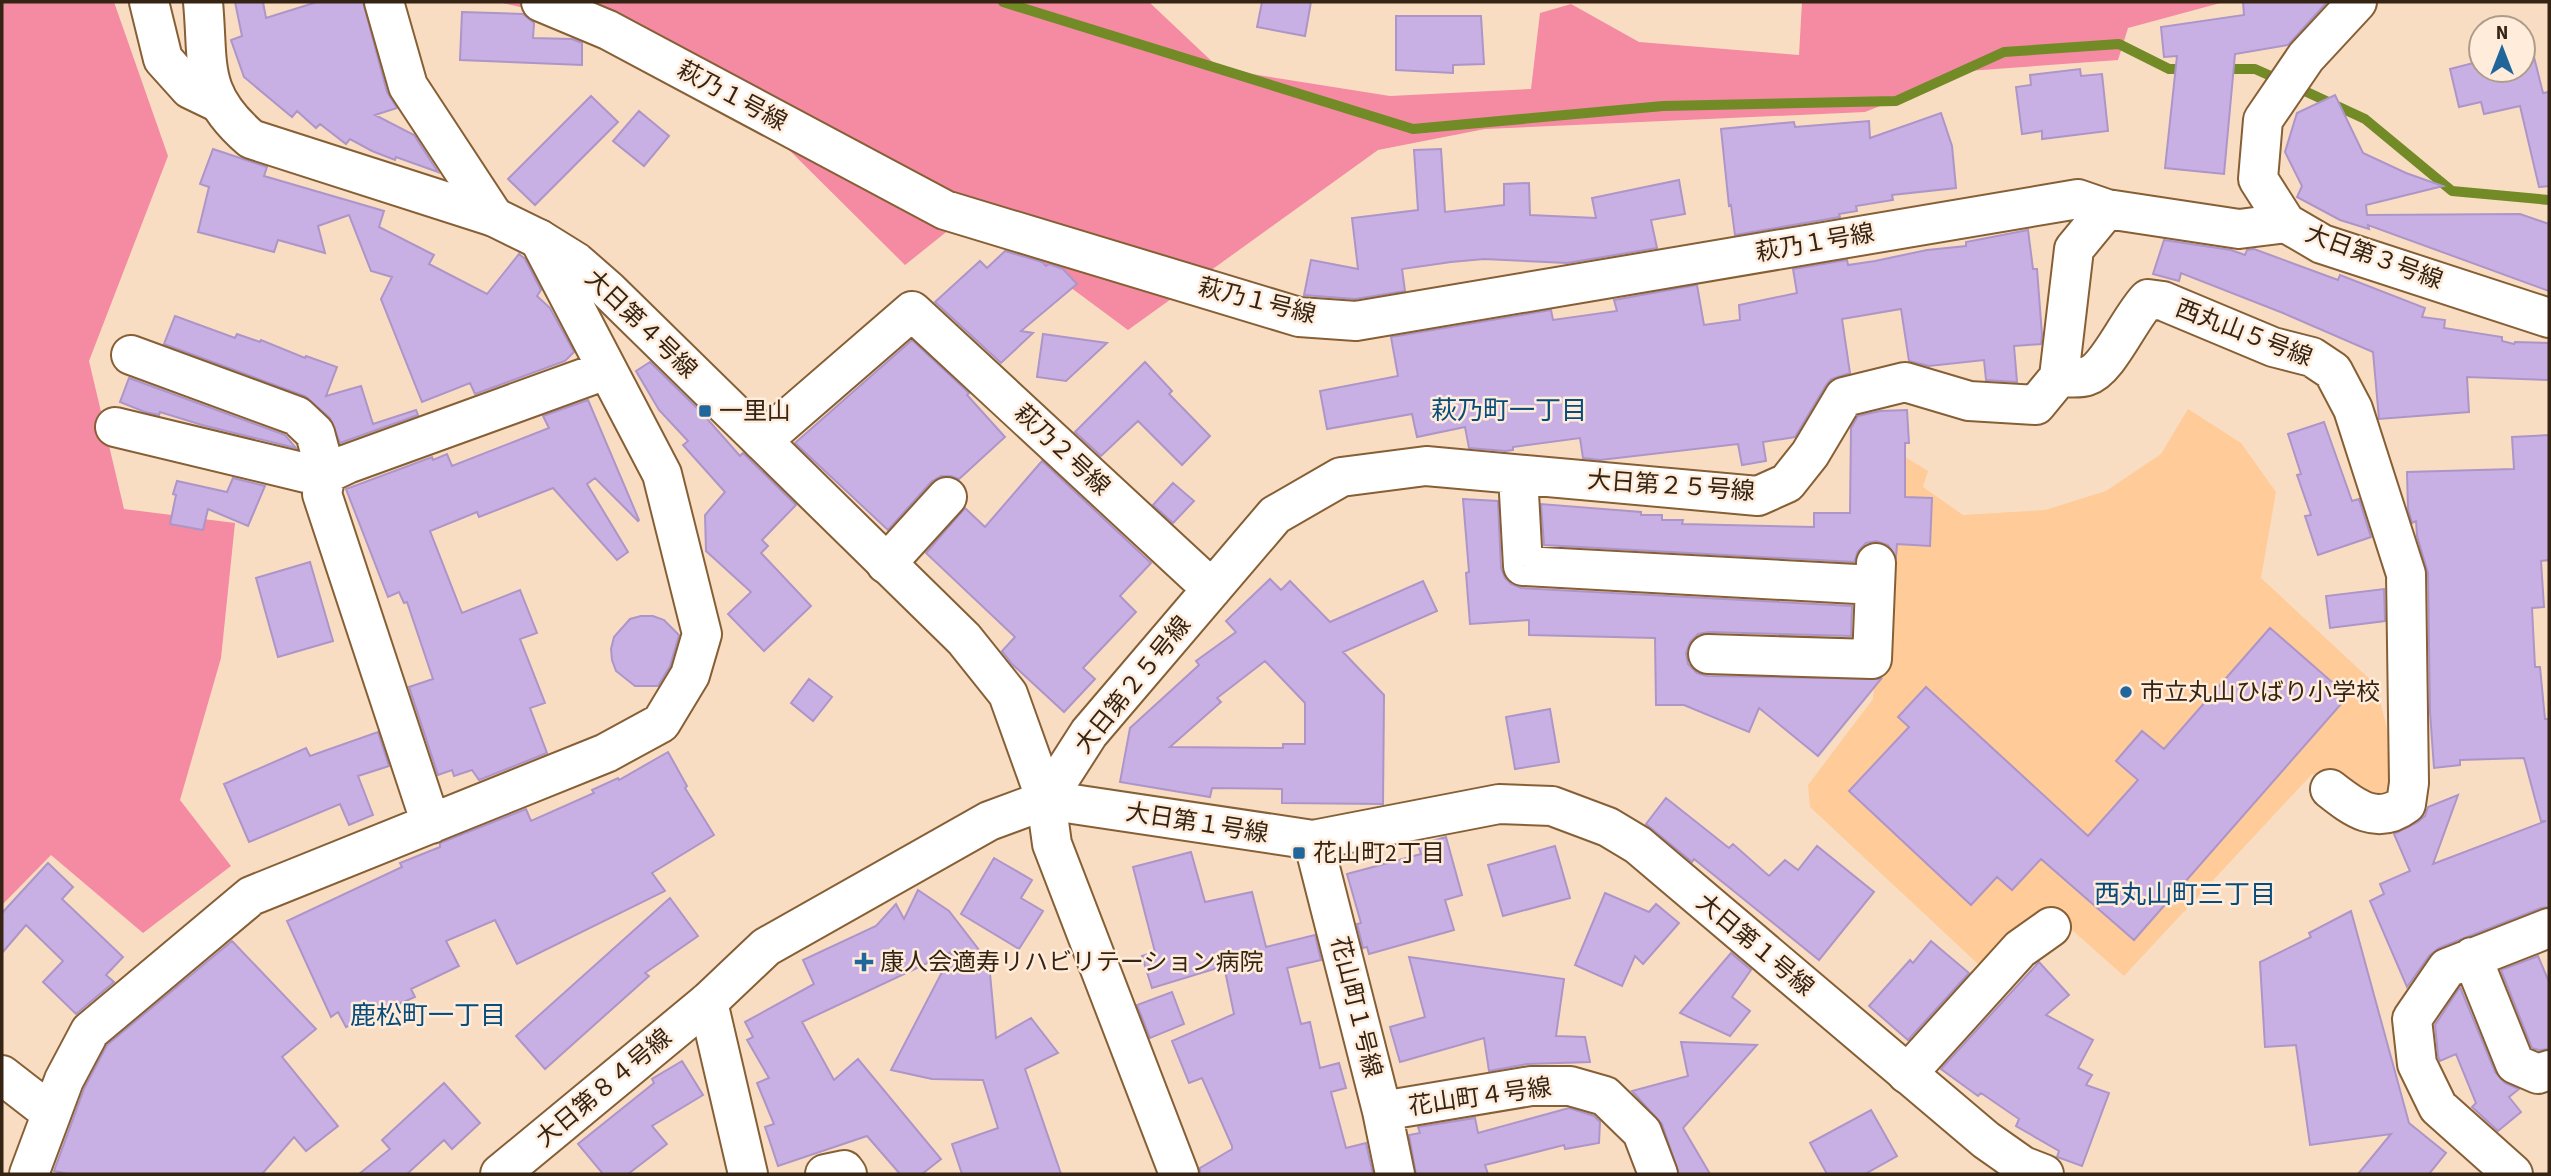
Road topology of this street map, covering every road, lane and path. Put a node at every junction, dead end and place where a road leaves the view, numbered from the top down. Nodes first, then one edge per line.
1 (149, 2) edge
2 (203, 2) edge
3 (541, 2) edge
4 (2357, 2) edge
5 (389, 3) edge
6 (217, 102) junction
7 (2107, 209) junction
8 (494, 217) junction
9 (2286, 223) junction
10 (539, 239) junction
11 (2549, 318) edge
12 (131, 355) dead end
13 (606, 370) junction
14 (2059, 377) junction
15 (115, 427) dead end
16 (762, 441) junction
17 (326, 474) junction
18 (1518, 475) junction
19 (947, 497) dead end
20 (886, 564) junction
21 (1212, 589) junction
22 (1708, 654) dead end
23 (2330, 789) dead end
24 (1046, 800) junction
25 (431, 824) junction
26 (1313, 840) junction
27 (2051, 927) dead end
28 (2549, 928) edge
29 (2472, 957) junction
30 (708, 1002) junction
31 (2549, 1070) edge
32 (2, 1074) edge
33 (1907, 1074) junction
34 (1382, 1111) junction
35 (51, 1114) junction
36 (2027, 1171) edge
37 (29, 1174) edge
38 (500, 1174) edge
39 (748, 1174) edge
40 (825, 1174) edge
41 (847, 1174) edge
42 (1179, 1174) edge
43 (1395, 1174) edge
44 (1658, 1174) edge
45 (2513, 1174) edge

1 - 6 street
2 - 6 street, 大日第４号線
3 - 7 street, 萩乃１号線
4 - 9 street, 大日第３号線
5 - 8 street
6 - 8 street, 大日第４号線
7 - 9 street
7 - 14 street
8 - 10 street, 大日第４号線
9 - 11 street, 大日第３号線
10 - 13 street
10 - 16 street, 大日第４号線
12 - 17 street
13 - 17 street
13 - 25 street
14 - 18 street, 大日第２５号線
14 - 23 street, 西丸山５号線
15 - 17 street
16 - 20 street, 大日第４号線
16 - 21 street, 萩乃２号線
17 - 25 street
18 - 21 street, 大日第２５号線
18 - 22 street
19 - 20 street
20 - 24 street, 大日第４号線
21 - 24 street, 大日第２５号線
24 - 26 street, 大日第１号線
24 - 30 street, 大日第１号線
24 - 42 street, 大日第４号線
25 - 35 street
26 - 33 street, 大日第１号線
26 - 34 street, 花山町１号線
27 - 33 street
28 - 29 street
29 - 31 street
29 - 45 street
30 - 38 street, 大日第８４号線
30 - 39 street
32 - 35 street
33 - 36 street, 大日第１号線
34 - 43 street, 花山町１号線
34 - 44 street, 花山町４号線
35 - 37 street
40 - 41 street

